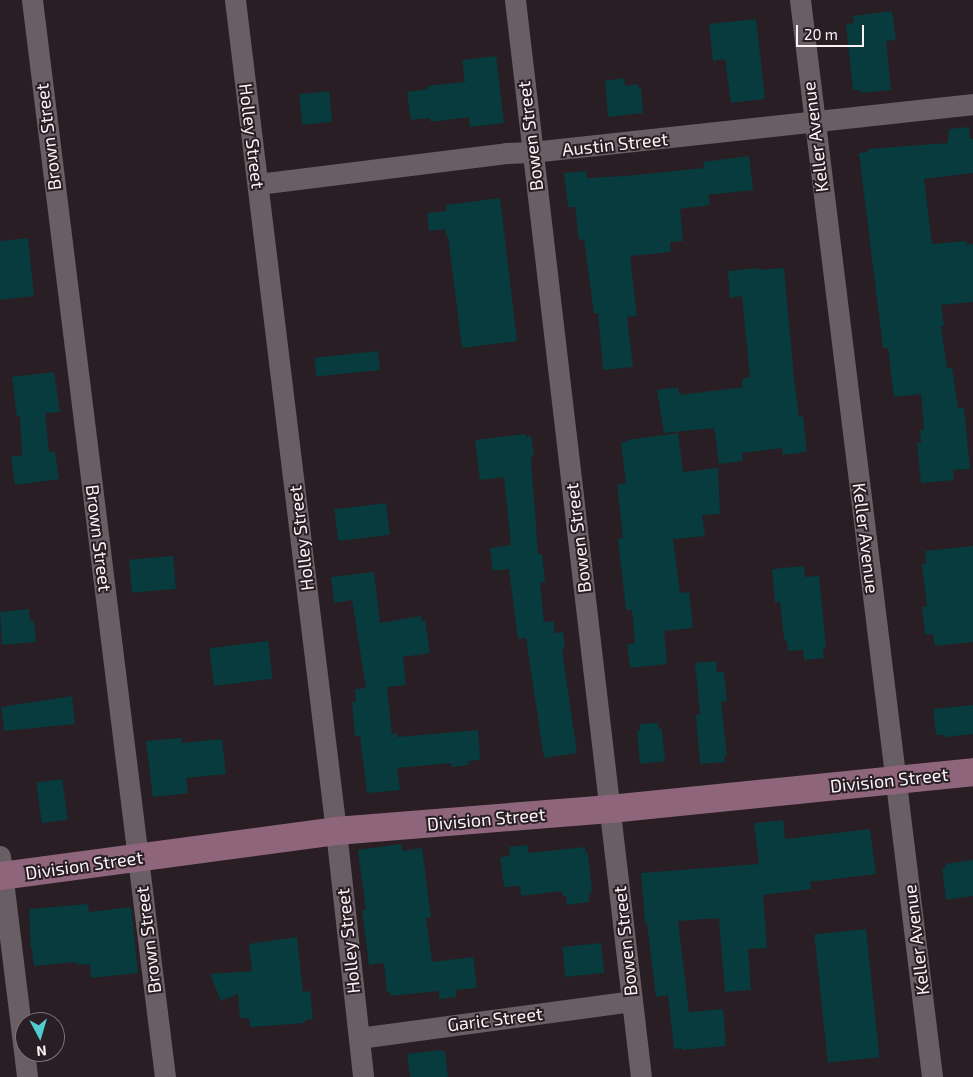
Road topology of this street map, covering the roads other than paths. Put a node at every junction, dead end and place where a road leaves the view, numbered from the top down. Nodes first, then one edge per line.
1 (32, 0) edge
2 (235, 0) edge
3 (514, 0) edge
4 (800, 0) edge
5 (973, 104) edge
6 (813, 122) junction
7 (532, 152) junction
8 (258, 184) junction
9 (973, 772) edge
10 (896, 778) junction
11 (610, 809) junction
12 (336, 831) junction
13 (138, 857) junction
14 (1, 870) edge
15 (631, 1000) junction
16 (359, 1038) junction
17 (28, 1077) edge
18 (164, 1077) edge
19 (363, 1077) edge
20 (641, 1077) edge
21 (932, 1077) edge

1 - 13 street, Brown Street
2 - 8 street, Holley Street
3 - 7 street, Bowen Street
4 - 6 street, Keller Avenue
5 - 6 street, Austin Street
6 - 7 street, Austin Street
6 - 10 street, Keller Avenue
7 - 8 street, Austin Street
7 - 11 street, Bowen Street
8 - 12 street, Holley Street
9 - 10 main road, Division Street
10 - 11 main road, Division Street
10 - 21 street, Keller Avenue
11 - 12 main road, Division Street
11 - 15 street, Bowen Street
12 - 13 main road, Division Street
12 - 16 street, Holley Street
13 - 14 main road, Division Street
13 - 18 street, Brown Street
14 - 17 street
15 - 16 street, Garic Street
15 - 20 street, Bowen Street
16 - 19 street, Holley Street

